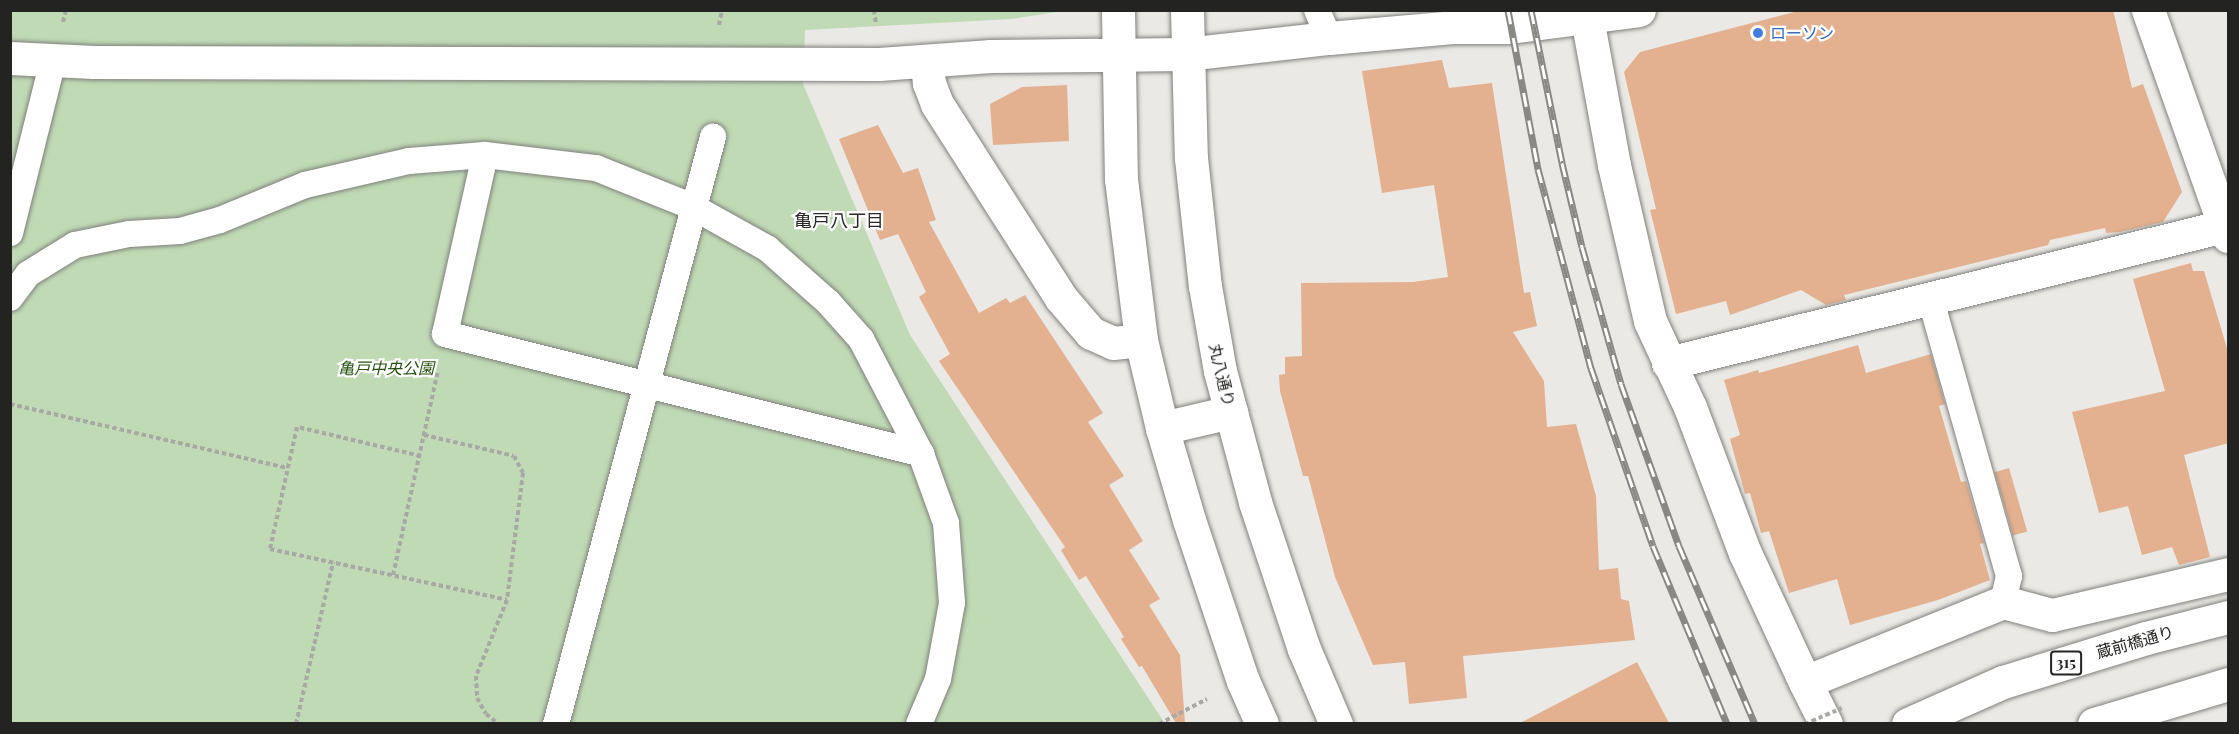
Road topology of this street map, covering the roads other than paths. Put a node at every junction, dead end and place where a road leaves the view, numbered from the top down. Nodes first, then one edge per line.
1 (1118, 10) edge
2 (1187, 10) edge
3 (1638, 10) edge
4 (2148, 10) edge
5 (1571, 16) edge
6 (1323, 24) edge
7 (1117, 53) junction
8 (1186, 54) junction
9 (10, 58) edge
10 (53, 60) junction
11 (927, 62) junction
12 (713, 137) dead end
13 (485, 155) junction
14 (693, 207) junction
15 (2227, 229) edge
16 (10, 233) edge
17 (1930, 297) junction
18 (10, 298) edge
19 (1141, 340) junction
20 (1668, 363) junction
21 (648, 383) junction
22 (1231, 412) junction
23 (1162, 428) junction
24 (921, 454) junction
25 (2229, 574) edge
26 (2003, 602) junction
27 (2229, 617) edge
28 (1805, 682) junction
29 (2229, 684) edge
30 (1834, 716) edge
31 (556, 723) edge
32 (920, 723) edge
33 (1262, 723) edge
34 (1336, 723) edge
35 (1908, 723) edge
36 (2094, 723) edge

1 - 7 street
2 - 8 street, 丸八通り
3 - 5 street
4 - 15 street
5 - 6 street
5 - 20 street
6 - 8 street
7 - 8 street
7 - 11 street
7 - 19 street
8 - 22 street, 丸八通り
9 - 10 street
10 - 11 street
10 - 16 lane
11 - 19 street
12 - 14 lane
13 - 14 lane
13 - 18 lane
13 - 21 lane
14 - 21 lane
14 - 24 lane
15 - 17 street
17 - 20 street
17 - 26 lane
19 - 23 street
20 - 28 street
21 - 24 lane
21 - 31 lane
22 - 23 street
22 - 34 street, 丸八通り
23 - 33 street
24 - 32 lane
25 - 26 street
26 - 28 street
27 - 35 street, 蔵前橋通り / 315
28 - 30 street
29 - 36 street

